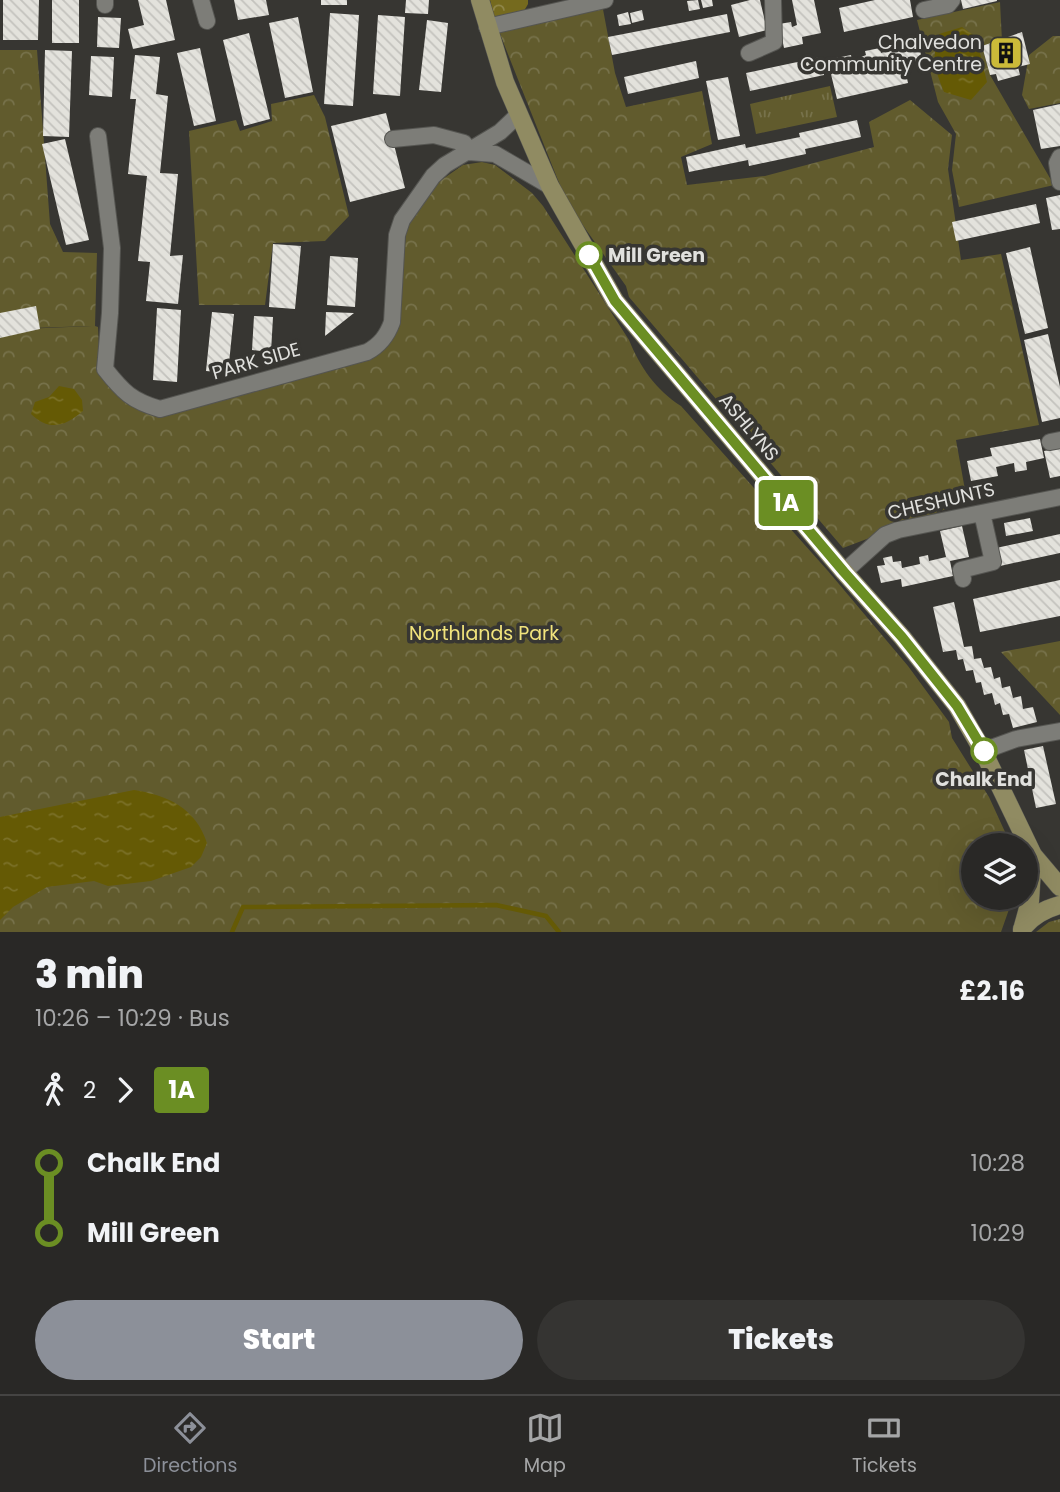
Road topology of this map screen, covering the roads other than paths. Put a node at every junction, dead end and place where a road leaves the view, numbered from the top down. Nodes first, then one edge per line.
1 (201, 0) edge
2 (480, 0) edge
3 (605, 0) edge
4 (773, 0) edge
5 (952, 0) edge
6 (923, 10) dead end
7 (207, 21) dead end
8 (487, 27) junction
9 (749, 53) dead end
10 (518, 115) junction
11 (98, 136) dead end
12 (393, 139) dead end
13 (469, 152) junction
14 (1060, 158) edge
15 (550, 186) junction
16 (1058, 186) edge
17 (1060, 497) edge
18 (982, 513) junction
19 (844, 572) junction
20 (963, 579) dead end
21 (1060, 731) edge
22 (984, 751) junction
23 (1023, 833) edge
24 (1038, 861) edge
25 (1060, 887) edge
26 (1060, 905) edge
27 (1027, 910) edge
28 (1021, 931) edge

1 - 7 street
2 - 8 street, ASHLYNS
3 - 8 street
4 - 9 street
5 - 6 street
8 - 10 street, ASHLYNS
10 - 13 street, PARK SIDE
10 - 15 street, ASHLYNS
11 - 13 street, PARK SIDE
12 - 13 street
13 - 15 street
14 - 16 street
15 - 19 street, ASHLYNS
17 - 18 street, CHESHUNTS
18 - 19 street, CHESHUNTS
18 - 20 street
19 - 22 street, ASHLYNS
21 - 22 street
22 - 23 street, ASHLYNS
24 - 25 street, ASHLYNS
26 - 28 street
27 - 28 street, ASHLYNS

